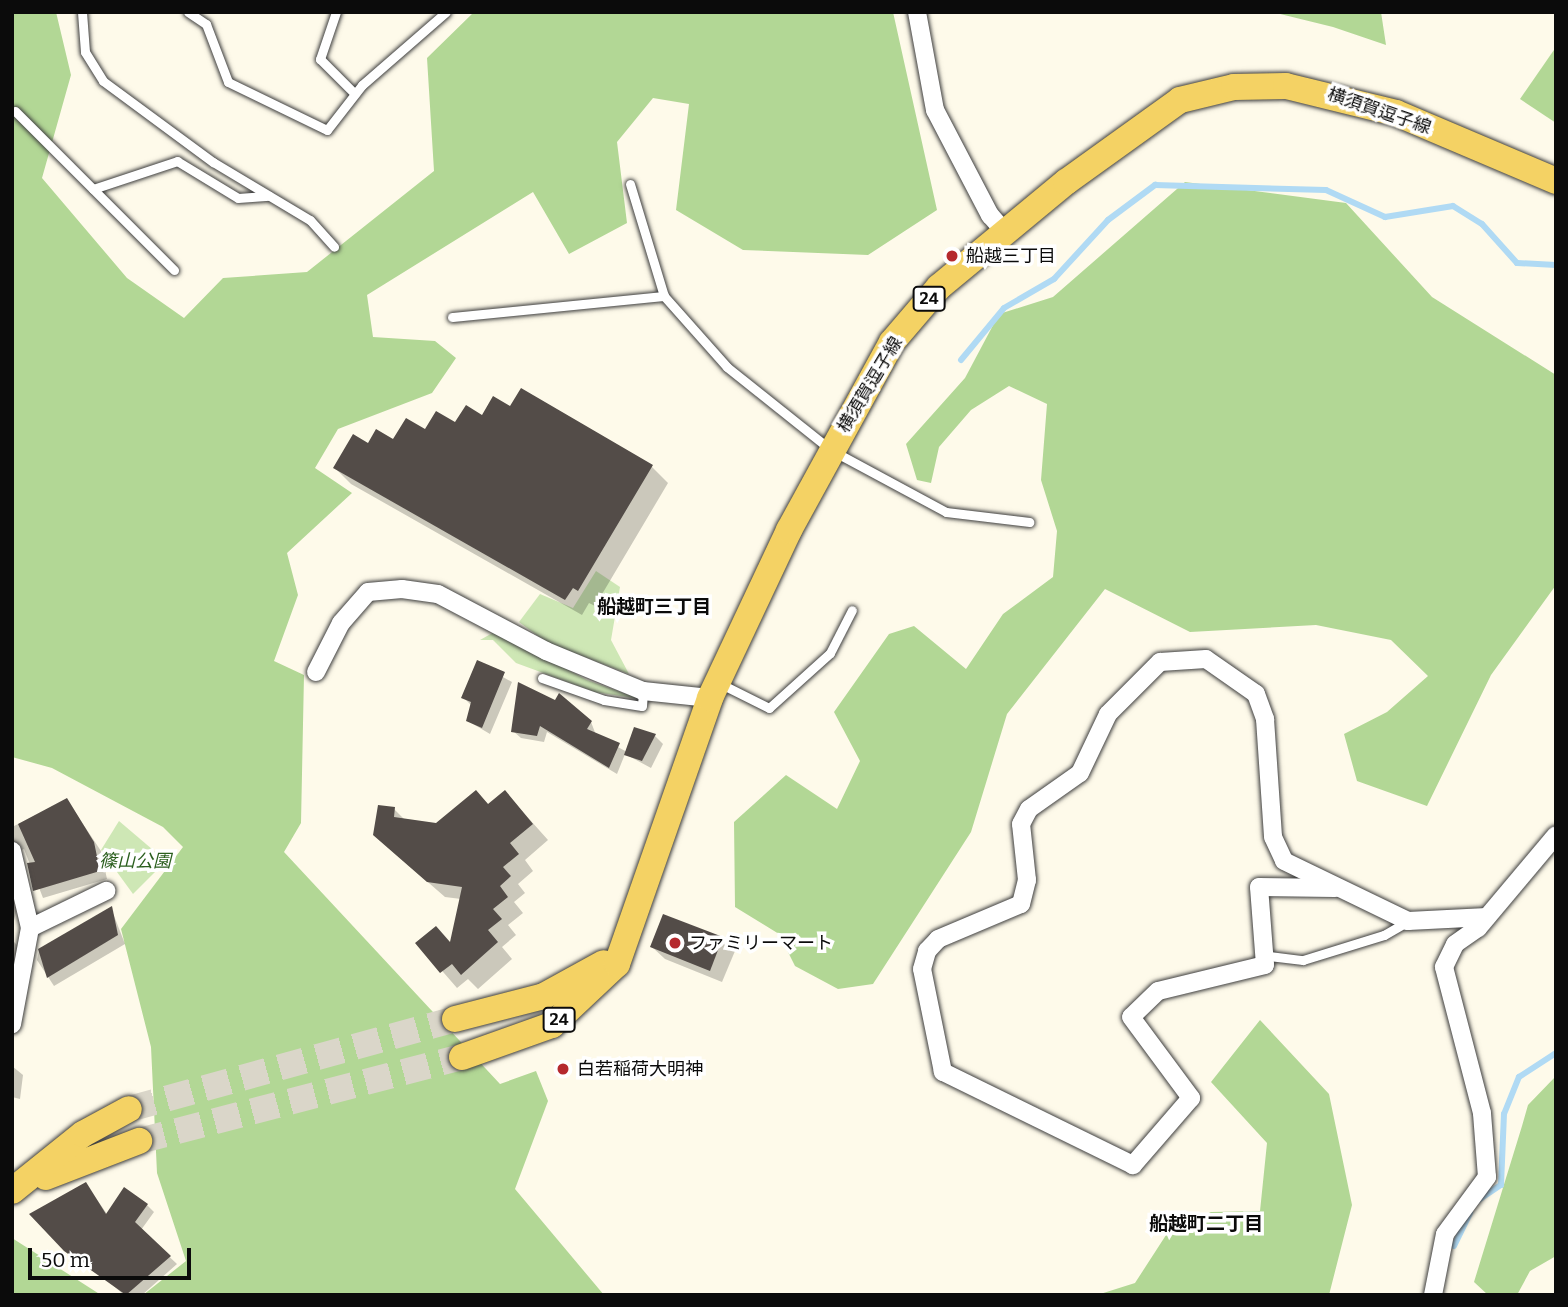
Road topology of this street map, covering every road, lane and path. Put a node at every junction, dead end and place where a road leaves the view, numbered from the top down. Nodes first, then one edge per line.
1 (82, 12) edge
2 (188, 12) edge
3 (336, 12) edge
4 (446, 12) edge
5 (917, 12) edge
6 (355, 94) junction
7 (15, 111) dead end
8 (1556, 181) edge
9 (630, 184) dead end
10 (93, 189) junction
11 (270, 195) junction
12 (1005, 232) junction
13 (334, 247) dead end
14 (174, 270) dead end
15 (664, 296) junction
16 (452, 317) dead end
17 (831, 450) junction
18 (1029, 522) dead end
19 (852, 610) dead end
20 (316, 673) dead end
21 (542, 678) dead end
22 (714, 690) junction
23 (643, 691) junction
24 (1556, 835) edge
25 (12, 851) edge
26 (1335, 888) junction
27 (106, 891) dead end
28 (1487, 917) junction
29 (1408, 921) junction
30 (30, 928) junction
31 (626, 943) junction
32 (1269, 956) junction
33 (455, 1019) tunnel mouth
34 (12, 1024) edge
35 (462, 1057) tunnel mouth
36 (129, 1110) tunnel mouth
37 (139, 1141) tunnel mouth
38 (12, 1191) edge
39 (12, 1197) edge
40 (1433, 1295) edge

1 - 11 lane
2 - 6 lane
3 - 6 lane
4 - 6 lane
5 - 12 street
7 - 10 lane
8 - 12 main road, 横須賀逗子線 / 24
9 - 15 lane
10 - 11 lane
10 - 14 lane
11 - 13 lane
12 - 17 main road, 横須賀逗子線 / 24
15 - 16 lane
15 - 17 lane
17 - 18 lane
17 - 22 main road, 横須賀逗子線 / 24
19 - 22 lane
20 - 23 street
21 - 23 lane
22 - 23 street
22 - 31 main road, 横須賀逗子線 / 24
24 - 28 street
25 - 30 street
26 - 29 street
26 - 32 street
26 - 32 street
27 - 30 street
28 - 29 street
28 - 40 street
29 - 32 lane
30 - 34 street
31 - 33 main road, 24
31 - 35 main road, 横須賀逗子線 / 24
36 - 38 main road
37 - 39 main road

